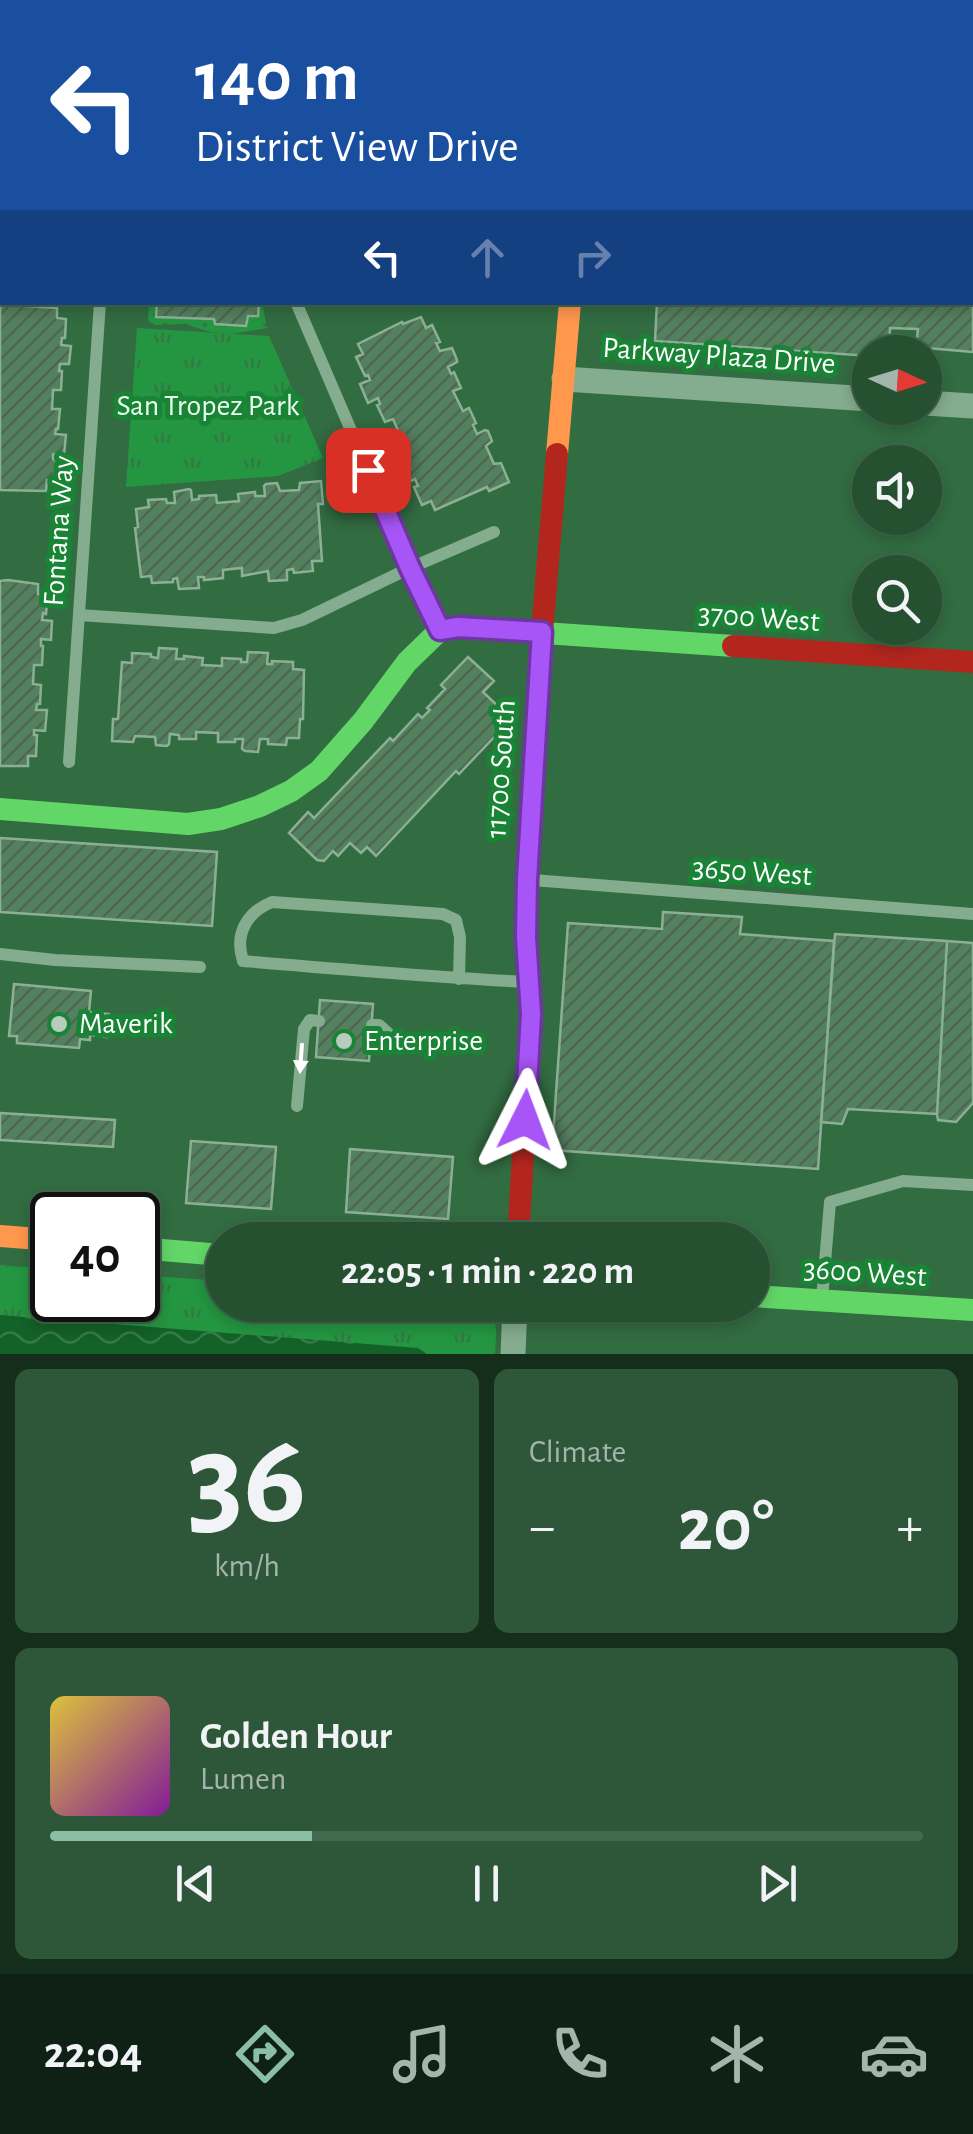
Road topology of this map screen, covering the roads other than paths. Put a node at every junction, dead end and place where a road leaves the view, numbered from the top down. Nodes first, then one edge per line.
1 (100, 305) edge
2 (297, 305) edge
3 (570, 305) edge
4 (564, 379) junction
5 (852, 398) edge
6 (942, 404) edge
7 (973, 406) edge
8 (494, 532) dead end
9 (410, 568) junction
10 (79, 615) junction
11 (440, 630) junction
12 (542, 632) junction
13 (973, 662) edge
14 (69, 762) dead end
15 (0, 809) edge
16 (527, 880) junction
17 (973, 914) edge
18 (0, 954) edge
19 (200, 967) dead end
20 (459, 978) junction
21 (530, 982) junction
22 (319, 1021) dead end
23 (372, 1024) dead end
24 (402, 1046) dead end
25 (297, 1106) dead end
26 (973, 1185) edge
27 (519, 1222) edge
28 (0, 1236) edge
29 (30, 1238) edge
30 (160, 1250) edge
31 (205, 1254) edge
32 (770, 1297) edge
33 (822, 1300) junction
34 (973, 1310) edge
35 (514, 1322) edge
36 (512, 1354) edge

1 - 10 lane, Fontana Way
2 - 9 lane
3 - 4 street, 11700 South
4 - 5 street, Parkway Plaza Drive
4 - 12 street, 11700 South
6 - 7 street
8 - 9 lane
9 - 10 lane
9 - 11 lane
10 - 14 lane, Fontana Way
11 - 12 street, 3700 West
11 - 15 street
12 - 13 street, 3700 West
12 - 16 street, 11700 South
16 - 17 lane, 3650 West
16 - 21 street, 11700 South
18 - 19 lane
20 - 20 lane
20 - 21 lane
21 - 27 street, 11700 South
22 -> 25 lane
23 - 24 lane
26 - 33 lane
28 - 29 street
30 - 31 street
32 - 33 street, 3600 West
33 - 34 street, 3600 West
35 - 36 street

